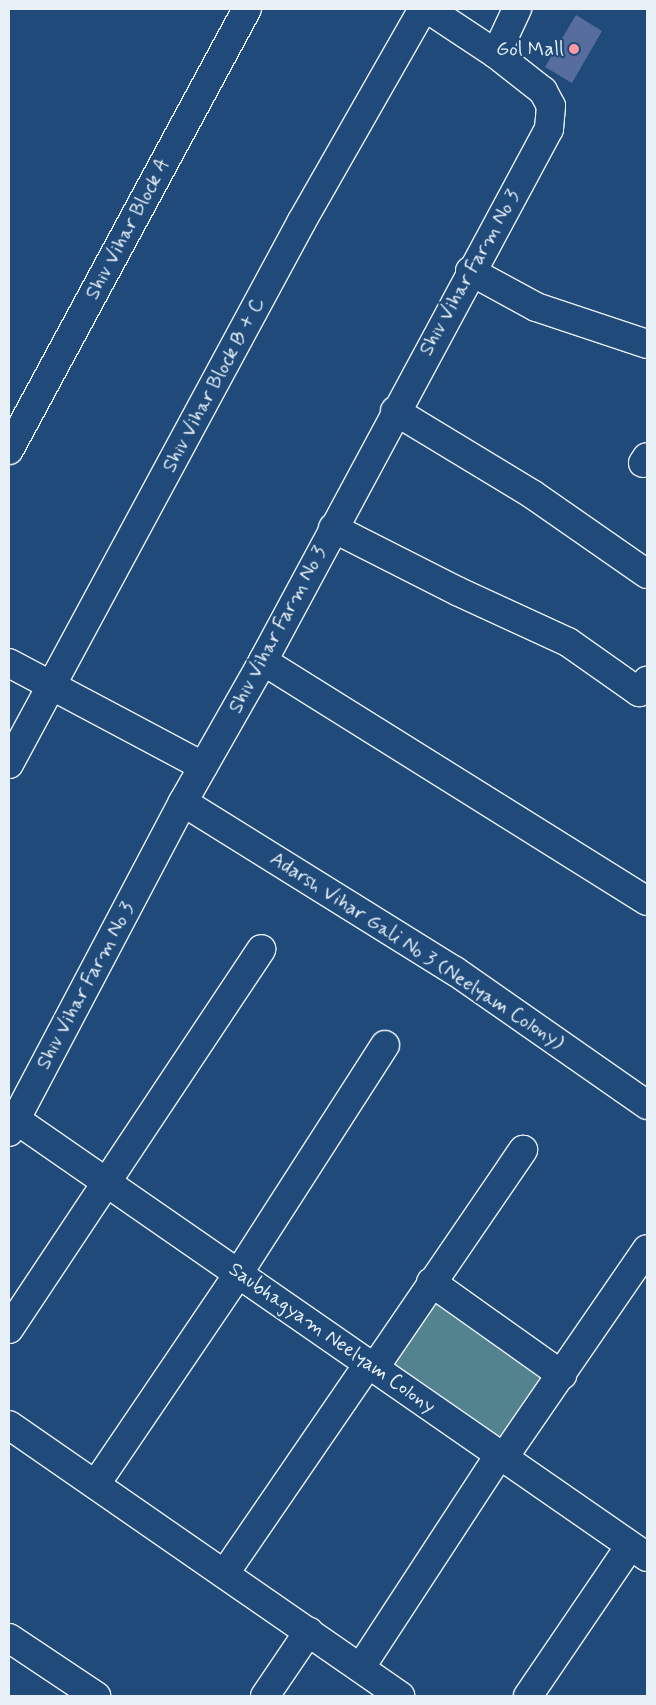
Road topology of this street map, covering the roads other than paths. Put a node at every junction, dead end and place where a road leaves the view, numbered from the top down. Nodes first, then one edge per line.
1 (248, 9) edge
2 (423, 9) edge
3 (428, 9) edge
4 (517, 9) edge
5 (496, 54) junction
6 (470, 271) junction
7 (647, 344) edge
8 (395, 411) junction
9 (9, 450) edge
10 (333, 528) junction
11 (647, 574) edge
12 (263, 662) junction
13 (9, 663) edge
14 (647, 680) edge
15 (51, 686) junction
16 (9, 764) edge
17 (203, 766) junction
18 (184, 802) junction
19 (647, 901) edge
20 (261, 949) dead end
21 (385, 1045) dead end
22 (647, 1105) edge
23 (12, 1126) edge
24 (523, 1150) dead end
25 (106, 1181) junction
26 (647, 1249) edge
27 (238, 1274) junction
28 (431, 1282) junction
29 (9, 1329) edge
30 (372, 1365) junction
31 (562, 1375) junction
32 (9, 1425) edge
33 (502, 1456) junction
34 (96, 1484) junction
35 (640, 1546) edge
36 (225, 1573) junction
37 (309, 1632) junction
38 (9, 1638) edge
39 (361, 1667) junction
40 (96, 1696) edge
41 (265, 1696) edge
42 (400, 1696) edge
43 (528, 1696) edge

1 - 9 street, Shiv Vihar Block A
2 - 15 street, Shiv Vihar Block B + C
3 - 5 street
4 - 5 street
5 - 6 street, Shiv Vihar Farm No 3
6 - 7 street
6 - 8 street, Shiv Vihar Farm No 3
8 - 10 street, Shiv Vihar Farm No 3
8 - 11 street
10 - 12 street, Shiv Vihar Farm No 3
10 - 14 street
12 - 17 street, Shiv Vihar Farm No 3
12 - 19 street
13 - 15 street
15 - 16 street, Shiv Vihar Block B + C
15 - 17 street
17 - 18 street, Shiv Vihar Farm No 3
18 - 22 street, Adarsh Vihar Gali No 3 (Neelyam Colony)
18 - 23 street, Shiv Vihar Farm No 3
20 - 25 street
21 - 27 street
23 - 25 street, Saubhagyam Neelyam Colony
24 - 28 street
25 - 27 street, Saubhagyam Neelyam Colony
25 - 29 street
26 - 31 street
27 - 30 street, Saubhagyam Neelyam Colony
27 - 34 street
28 - 30 street
28 - 31 street
30 - 33 street, Saubhagyam Neelyam Colony
30 - 36 street
31 - 33 street
32 - 34 street
33 - 35 street, Saubhagyam Neelyam Colony
33 - 39 street
34 - 36 street
35 - 43 street
36 - 37 street
37 - 39 street
37 - 41 street
38 - 40 street
39 - 42 street

